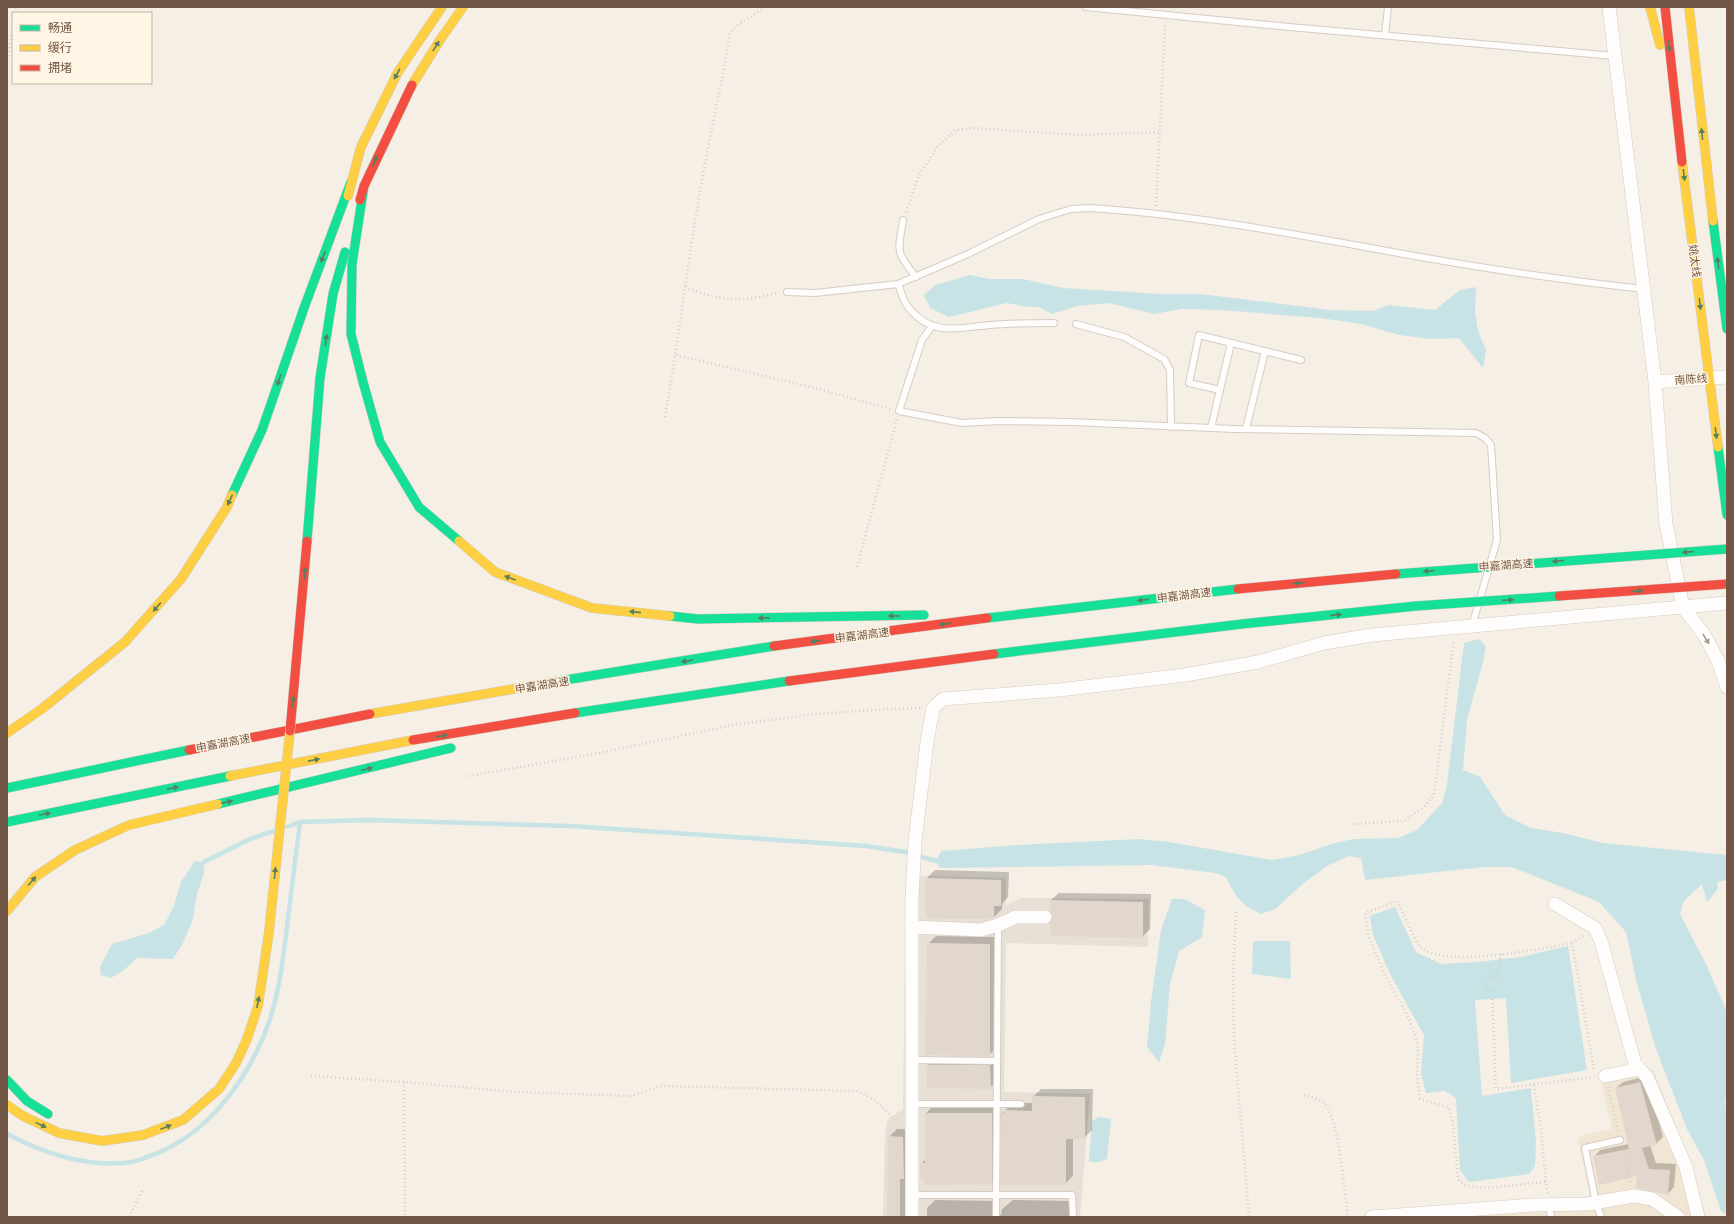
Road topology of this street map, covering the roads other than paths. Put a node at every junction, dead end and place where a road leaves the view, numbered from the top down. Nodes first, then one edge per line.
1 (442, 7) edge
2 (463, 7) edge
3 (1086, 7) edge
4 (1388, 7) edge
5 (1610, 7) edge
6 (1650, 7) edge
7 (1665, 7) edge
8 (1689, 7) edge
9 (1385, 35) junction
10 (1615, 56) junction
11 (1675, 108) junction
12 (351, 182) junction
13 (364, 186) junction
14 (903, 220) road end
15 (330, 267) dead end
16 (916, 277) junction
17 (327, 282) dead end
18 (898, 284) junction
19 (1643, 289) junction
20 (787, 292) road end
21 (323, 297) dead end
22 (1054, 323) dead end
23 (1076, 324) dead end
24 (932, 326) junction
25 (1727, 329) edge
26 (1231, 343) junction
27 (1265, 351) junction
28 (1301, 360) dead end
29 (313, 364) dead end
30 (1727, 377) edge
31 (316, 378) junction
32 (1710, 378) junction
33 (1655, 382) junction
34 (1220, 390) junction
35 (308, 410) dead end
36 (1171, 427) junction
37 (1211, 428) junction
38 (1246, 429) junction
39 (1727, 515) edge
40 (1727, 549) edge
41 (1727, 584) edge
42 (1727, 603) edge
43 (1683, 607) junction
44 (1031, 613) junction
45 (1472, 626) junction
46 (1727, 686) edge
47 (640, 702) junction
48 (278, 719) dead end
49 (517, 732) dead end
50 (7, 733) edge
51 (276, 743) dead end
52 (464, 745) dead end
53 (275, 758) dead end
54 (7, 788) edge
55 (271, 798) dead end
56 (7, 822) edge
57 (1555, 904) dead end
58 (7, 911) edge
59 (1045, 917) dead end
60 (998, 926) junction
61 (912, 927) junction
62 (912, 1060) junction
63 (997, 1062) junction
64 (1640, 1069) junction
65 (1605, 1076) dead end
66 (7, 1080) edge
67 (911, 1104) junction
68 (997, 1104) junction
69 (1021, 1104) dead end
70 (7, 1105) edge
71 (55, 1118) dead end
72 (1620, 1140) dead end
73 (996, 1195) junction
74 (912, 1196) junction
75 (1596, 1203) junction
76 (1550, 1211) edge
77 (912, 1217) edge
78 (996, 1217) edge
79 (1072, 1217) edge
80 (1372, 1217) edge
81 (1601, 1217) edge
82 (1678, 1217) edge
83 (1698, 1217) edge

1 -> 12 main road
13 -> 2 main road
3 - 9 lane
4 - 9 lane
5 - 10 street
6 - 11 main road
7 -> 11 main road, 姚太线
25 -> 8 main road, 姚太线
9 - 10 lane
10 - 19 street
11 -> 32 main road, 姚太线
12 - 15 main road
12 -> 50 main road
31 -> 13 main road
44 -> 13 main road
14 - 16 lane
16 - 18 lane
16 - 19 lane
17 - 21 main road
18 - 20 lane
18 - 24 lane
19 - 33 street
22 - 24 lane
23 - 36 lane
24 - 36 lane
26 - 27 lane
26 - 34 lane
26 - 34 lane
27 - 28 lane
27 - 38 lane
29 - 31 main road
30 - 32 street, 南陈线
31 - 35 main road
70 -> 31 main road, bridge
32 - 33 street, 南陈线
32 -> 39 main road, 姚太线
33 - 43 street
34 - 37 lane
36 - 37 lane
37 - 38 lane
38 - 45 lane
40 -> 44 main road, 申嘉湖高速, bridge
47 -> 41 main road, bridge
42 - 43 street
43 - 45 street
43 -> 46 street
44 -> 54 main road, 申嘉湖高速
45 - 61 street
47 - 49 main road
56 -> 47 main road
48 - 51 main road
58 -> 52 main road
53 - 55 main road
57 - 64 street
59 - 60 street
60 - 61 street
60 - 63 lane
61 - 62 street
62 - 63 lane
62 - 67 street
63 - 68 lane
64 - 65 street
64 - 83 street
66 - 71 main road
67 - 68 lane
67 - 74 street
68 - 69 lane
68 - 73 lane
72 - 75 lane
73 - 74 lane
73 - 78 lane
73 - 79 lane
74 - 77 street
75 - 76 street
75 - 81 lane
75 - 82 street
76 - 80 street

